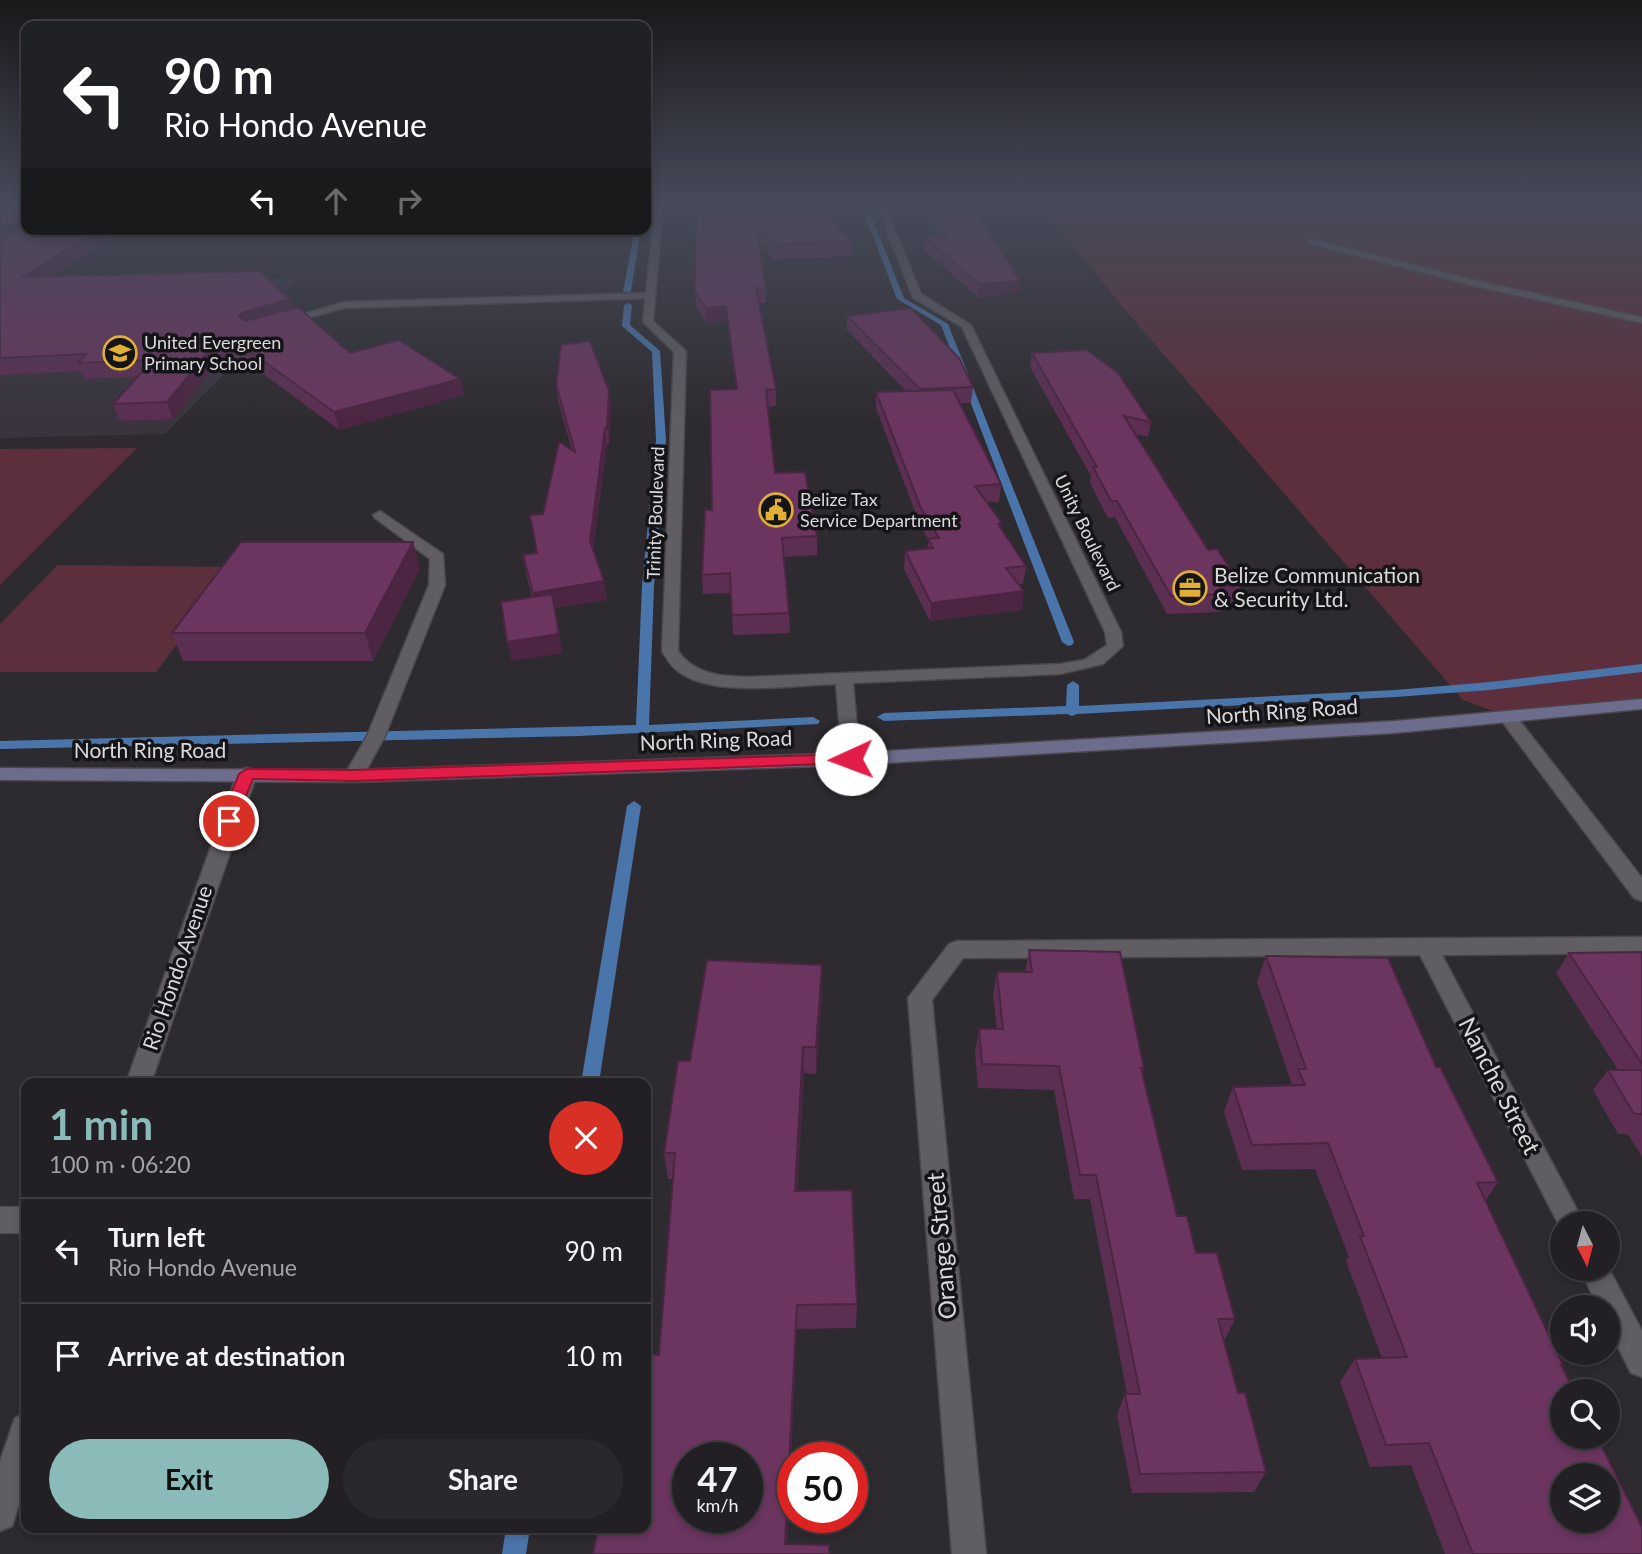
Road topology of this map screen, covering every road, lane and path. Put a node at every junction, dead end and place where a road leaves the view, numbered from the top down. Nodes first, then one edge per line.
1 (651, 278) edge
2 (910, 278) edge
3 (1453, 278) edge
4 (649, 296) junction
5 (1642, 320) edge
6 (264, 327) edge
7 (380, 515) dead end
8 (844, 678) junction
9 (1642, 705) edge
10 (1507, 716) junction
11 (851, 759) junction
12 (0, 774) edge
13 (247, 774) junction
14 (354, 776) junction
15 (1642, 893) edge
16 (1642, 945) edge
17 (1429, 949) junction
18 (140, 1078) edge
19 (1564, 1211) edge
20 (0, 1220) edge
21 (21, 1220) edge
22 (1600, 1281) edge
23 (1642, 1362) edge
24 (21, 1445) edge
25 (0, 1514) edge
26 (969, 1554) edge

1 - 4 street, Trinity Boulevard
2 - 8 street, Unity Boulevard
3 - 5 street
4 - 6 street
4 - 8 street, Trinity Boulevard
7 - 14 street
8 - 11 street
9 - 10 main road, North Ring Road
10 - 11 main road, North Ring Road
10 - 15 street
11 - 14 main road, North Ring Road
12 - 13 main road, North Ring Road
13 - 14 main road, North Ring Road
13 - 18 street, Rio Hondo Avenue
16 - 17 street
17 - 19 street, Nanche Street
17 - 26 street, Orange Street
20 - 21 street
22 - 23 street
24 - 25 street

